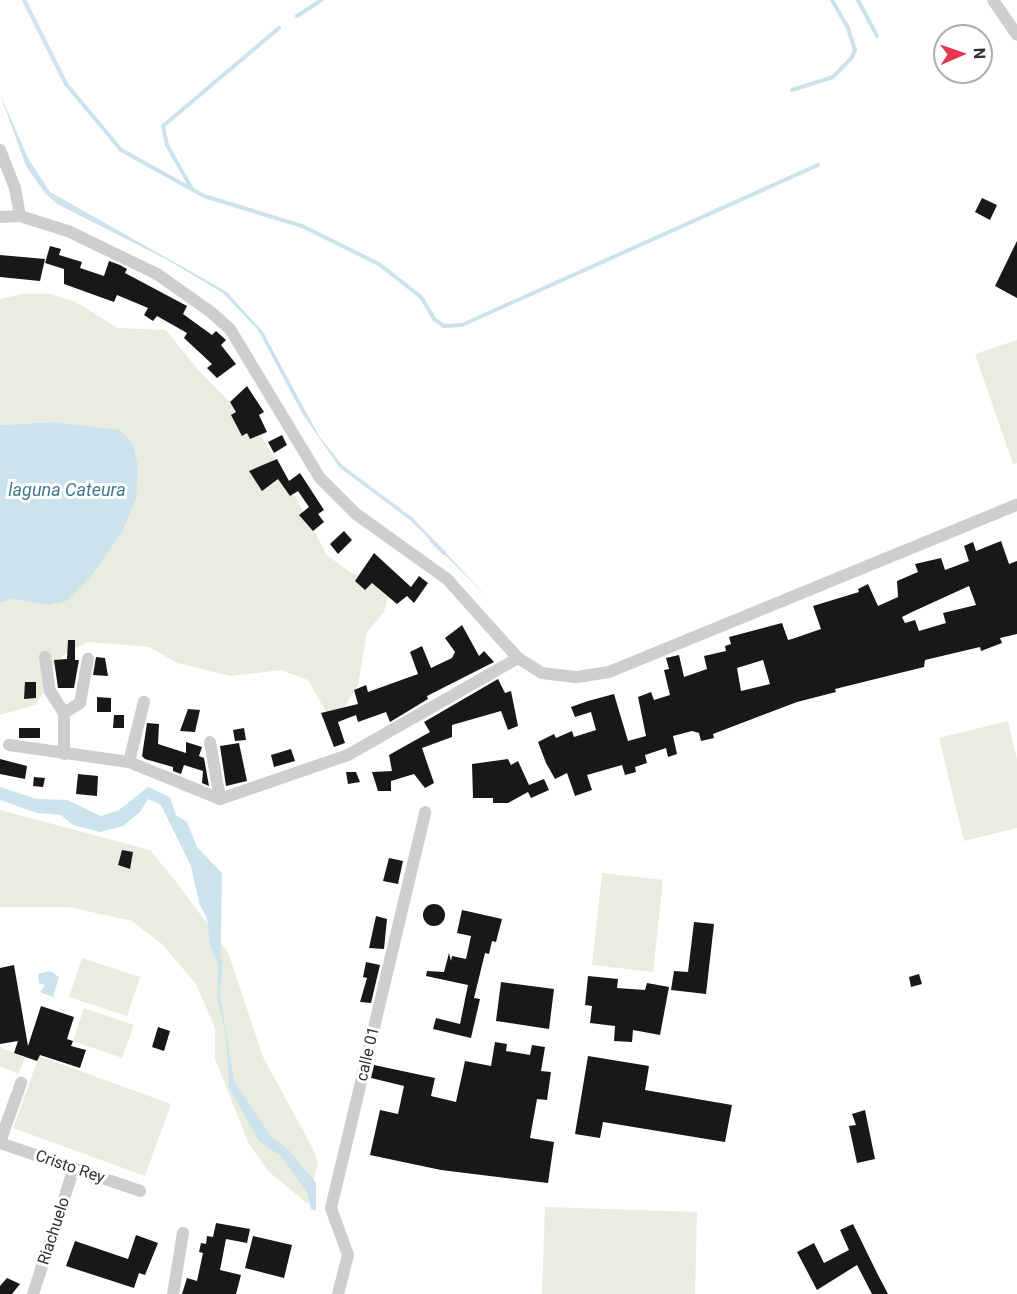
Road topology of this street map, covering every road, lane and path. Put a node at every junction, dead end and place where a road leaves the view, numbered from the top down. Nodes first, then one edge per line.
1 (989, 2) edge
2 (1017, 34) edge
3 (0, 150) edge
4 (20, 216) junction
5 (0, 217) edge
6 (1017, 505) edge
7 (45, 657) dead end
8 (518, 658) junction
9 (88, 659) dead end
10 (144, 702) dead end
11 (64, 713) junction
12 (210, 742) dead end
13 (9, 745) dead end
14 (64, 754) junction
15 (129, 762) junction
16 (220, 799) junction
17 (425, 812) dead end
18 (21, 1083) dead end
19 (0, 1142) edge
20 (74, 1168) junction
21 (140, 1191) dead end
22 (183, 1233) dead end
23 (33, 1294) edge
24 (173, 1294) edge
25 (338, 1294) edge

1 - 2 street
3 - 4 street
4 - 5 street
4 - 8 street
6 - 8 street
7 - 11 street
8 - 16 street
9 - 11 street
10 - 15 street
11 - 14 street
12 - 16 street
13 - 14 street
14 - 15 street
15 - 16 street
17 - 25 street, calle 01
18 - 19 street
19 - 20 street, Cristo Rey
20 - 21 street, Cristo Rey
20 - 23 street, Riachuelo
22 - 24 street

